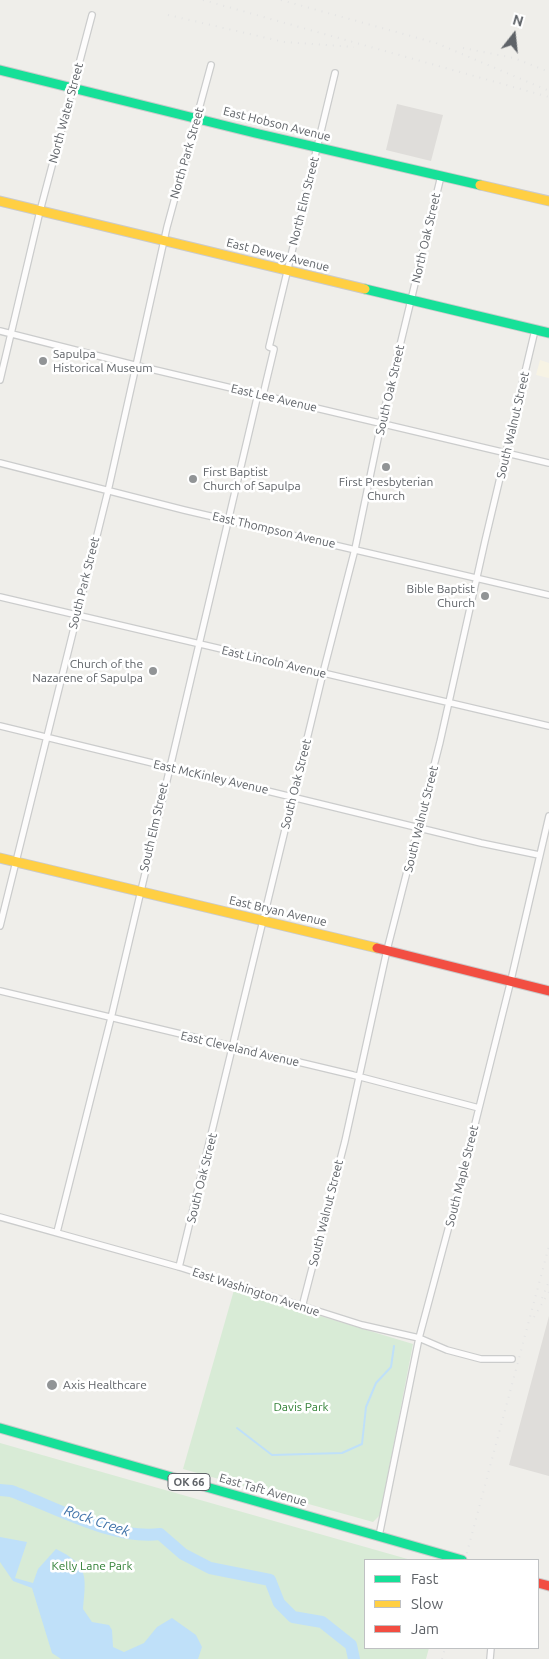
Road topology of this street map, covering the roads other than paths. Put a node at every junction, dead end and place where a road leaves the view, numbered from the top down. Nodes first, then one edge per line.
1 (92, 15) dead end
2 (211, 65) dead end
3 (0, 70) edge
4 (336, 73) dead end
5 (72, 87) junction
6 (197, 117) junction
7 (317, 148) junction
8 (441, 176) junction
9 (0, 201) edge
10 (549, 201) edge
11 (40, 211) junction
12 (164, 240) junction
13 (288, 270) junction
14 (411, 300) junction
15 (535, 330) junction
16 (0, 331) edge
17 (11, 333) junction
18 (549, 334) edge
19 (134, 365) junction
20 (0, 380) edge
21 (260, 394) junction
22 (381, 424) junction
23 (507, 453) junction
24 (549, 463) edge
25 (0, 464) edge
26 (108, 491) junction
27 (230, 520) junction
28 (355, 549) junction
29 (477, 577) junction
30 (549, 595) edge
31 (0, 598) edge
32 (76, 616) junction
33 (199, 645) junction
34 (322, 673) junction
35 (449, 703) junction
36 (0, 726) edge
37 (549, 726) edge
38 (45, 738) junction
39 (168, 767) junction
40 (293, 797) junction
41 (549, 816) edge
42 (419, 828) junction
43 (539, 855) junction
44 (0, 858) edge
45 (14, 861) junction
46 (139, 890) junction
47 (263, 920) junction
48 (0, 926) edge
49 (387, 950) junction
50 (511, 980) junction
51 (0, 991) edge
52 (549, 992) edge
53 (110, 1018) junction
54 (234, 1047) junction
55 (359, 1077) junction
56 (479, 1108) junction
57 (0, 1217) edge
58 (57, 1232) junction
59 (179, 1267) junction
60 (302, 1307) junction
61 (418, 1338) junction
62 (512, 1359) dead end
63 (0, 1428) edge
64 (379, 1536) junction
65 (459, 1559) edge

1 - 5 street, North Water Street
2 - 6 street, North Park Street
3 - 5 street, East Hobson Avenue
4 - 7 street, North Elm Street
5 - 6 street, East Hobson Avenue
5 - 11 street, North Water Street
6 - 7 street, East Hobson Avenue
6 - 12 street, North Park Street
7 - 8 street, East Hobson Avenue
7 - 13 street, North Elm Street
8 - 10 street, East Hobson Avenue
8 - 14 street, North Oak Street
9 - 11 street, East Dewey Avenue
11 - 12 street, East Dewey Avenue
11 - 17 street, North Water Street
12 - 13 street, East Dewey Avenue
12 - 19 street, South Park Street
13 - 14 street, East Dewey Avenue
13 - 21 street, South Elm Street
14 - 15 street, East Dewey Avenue
14 - 22 street, South Oak Street
15 - 18 street, East Dewey Avenue
15 - 23 street, South Walnut Street
16 - 17 street, East Lee Avenue
17 - 19 street, East Lee Avenue
17 - 20 street, North Water Street
19 - 21 street, East Lee Avenue
19 - 26 street, South Park Street
21 - 22 street, East Lee Avenue
21 - 27 street, South Elm Street
22 - 23 street, East Lee Avenue
22 - 28 street, South Oak Street
23 - 24 street, East Lee Avenue
23 - 29 street, South Walnut Street
25 - 26 street, East Thompson Avenue
26 - 27 street, East Thompson Avenue
26 - 32 street, South Park Street
27 - 28 street, East Thompson Avenue
27 - 33 street, South Elm Street
28 - 29 street, East Thompson Avenue
28 - 34 street, South Oak Street
29 - 30 street, East Thompson Avenue
29 - 35 street, South Walnut Street
31 - 32 street, East Lincoln Avenue
32 - 33 street, East Lincoln Avenue
32 - 38 street, South Park Street
33 - 34 street, East Lincoln Avenue
33 - 39 street, South Elm Street
34 - 35 street, East Lincoln Avenue
34 - 40 street, South Oak Street
35 - 37 street, East Lincoln Avenue
35 - 42 street, South Walnut Street
36 - 38 street, East McKinley Avenue
38 - 39 street, East McKinley Avenue
38 - 45 street, South Park Street
39 - 40 street, East McKinley Avenue
39 - 46 street, South Elm Street
40 - 42 street, East McKinley Avenue
40 - 47 street, South Oak Street
41 - 43 street, South Maple Street
42 - 43 street, East McKinley Avenue
42 - 49 street, South Walnut Street
43 - 50 street, South Maple Street
44 - 45 street, East Bryan Avenue
45 - 46 street, East Bryan Avenue
45 - 48 street, South Park Street
46 - 47 street, East Bryan Avenue
46 - 53 street, South Elm Street
47 - 49 street, East Bryan Avenue
47 - 54 street, South Oak Street
49 - 50 street, East Bryan Avenue
49 - 55 street, South Walnut Street
50 - 52 street, East Bryan Avenue
50 - 56 street, South Maple Street
51 - 53 street, East Cleveland Avenue
53 - 54 street, East Cleveland Avenue
53 - 58 street, South Elm Street
54 - 55 street, East Cleveland Avenue
54 - 59 street, South Oak Street
55 - 56 street, East Cleveland Avenue
55 - 60 street, South Walnut Street
56 - 61 street, South Maple Street
57 - 58 street, East Washington Avenue
58 - 59 street, East Washington Avenue
59 - 60 street, East Washington Avenue
60 - 61 street, East Washington Avenue
61 - 62 street, East Washington Avenue
61 - 64 street, South Maple Street
63 - 64 street, East Taft Avenue / OK 66
64 - 65 street, East Taft Avenue / OK 66

